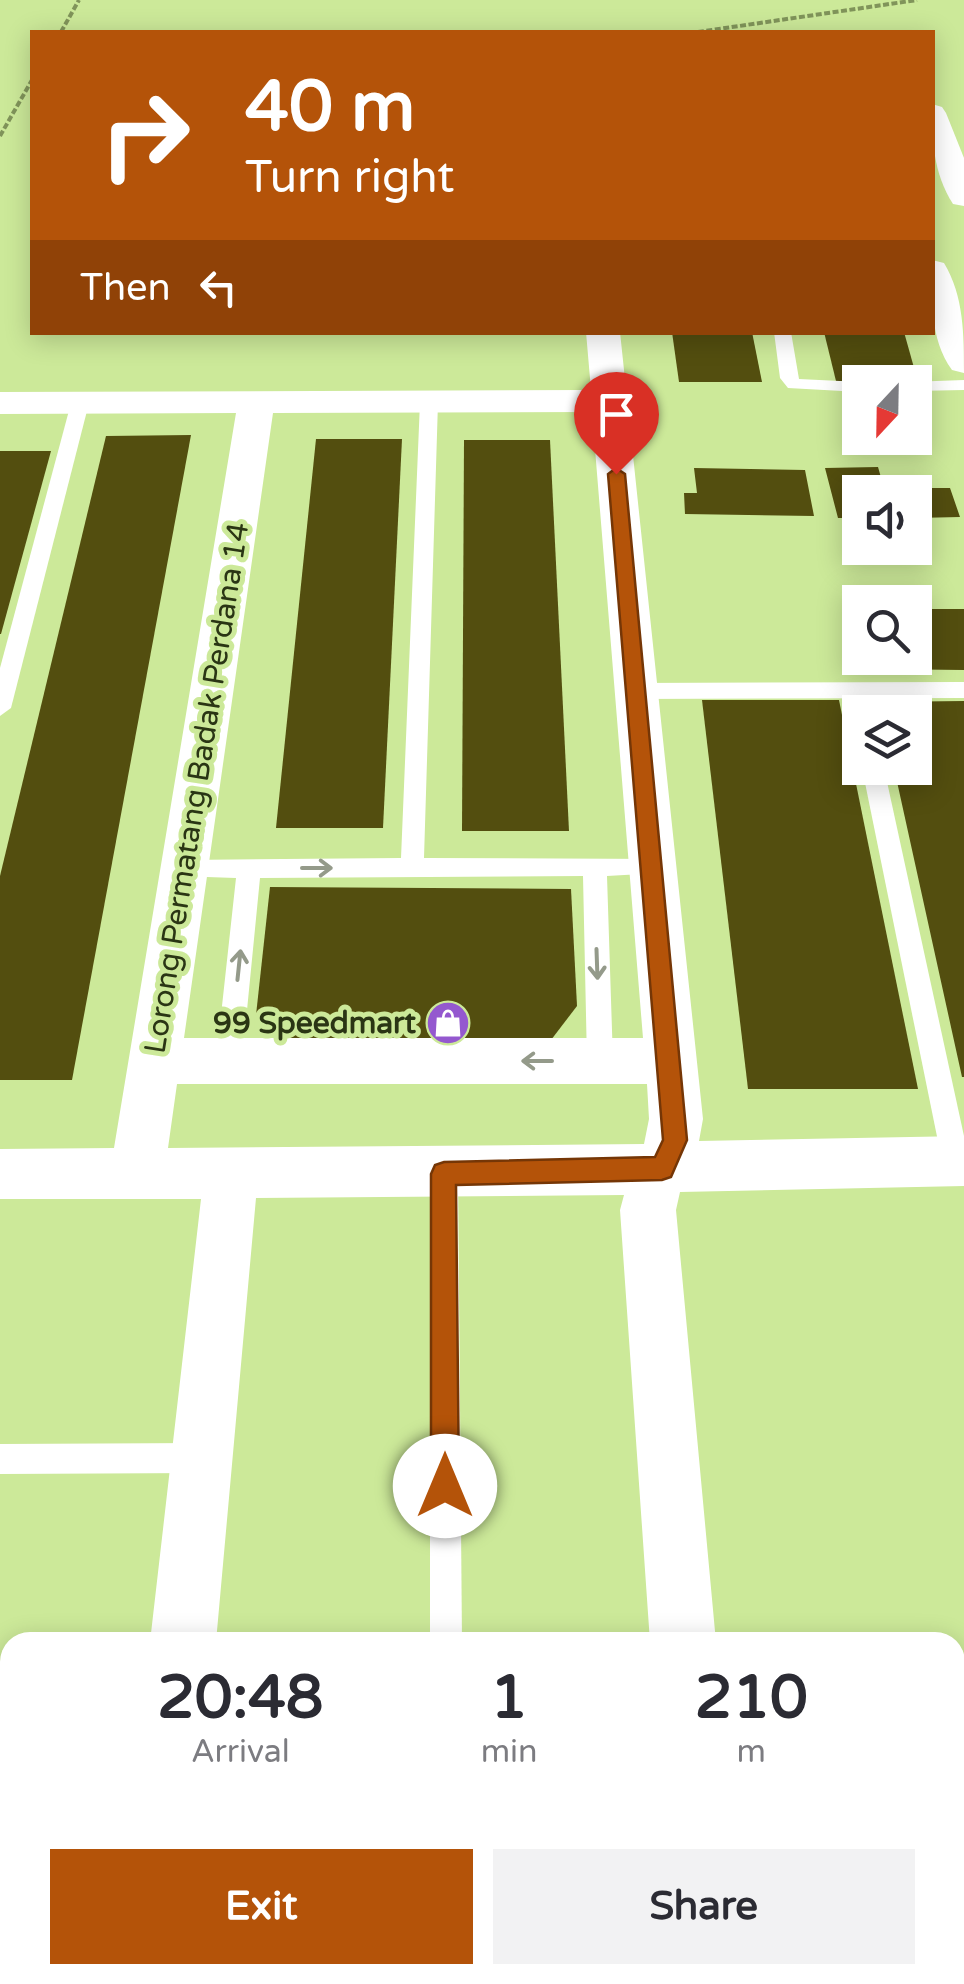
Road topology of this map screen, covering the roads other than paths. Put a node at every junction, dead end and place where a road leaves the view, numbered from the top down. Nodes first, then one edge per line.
1 (935, 122) edge
2 (964, 197) edge
3 (935, 260) edge
4 (964, 260) edge
5 (935, 279) edge
6 (602, 335) edge
7 (783, 335) edge
8 (964, 362) edge
9 (964, 385) edge
10 (842, 386) edge
11 (932, 386) edge
12 (256, 402) junction
13 (430, 402) junction
14 (610, 402) junction
15 (0, 403) edge
16 (80, 404) junction
17 (964, 690) edge
18 (634, 692) junction
19 (920, 695) edge
20 (842, 701) edge
21 (0, 708) edge
22 (877, 785) edge
23 (650, 866) junction
24 (595, 867) junction
25 (412, 868) junction
26 (185, 869) junction
27 (250, 869) junction
28 (670, 1060) junction
29 (600, 1061) junction
30 (154, 1062) junction
31 (230, 1062) junction
32 (960, 1160) edge
33 (662, 1168) junction
34 (0, 1174) edge
35 (136, 1174) junction
36 (231, 1174) junction
37 (444, 1174) junction
38 (201, 1458) junction
39 (0, 1460) edge
40 (184, 1632) edge
41 (446, 1632) edge
42 (682, 1632) edge

1 - 2 street
3 - 4 street
5 - 8 street
6 - 14 street
7 - 10 lane
9 - 11 lane
12 - 13 street
12 - 16 street
12 - 26 street, Lorong Permatang Badak Perdana 14
13 - 14 street
13 - 25 lane
14 - 18 street
15 - 16 street
16 - 21 lane
17 - 19 lane
18 - 20 lane
18 - 23 street
22 - 32 lane
23 - 24 lane
23 - 28 street
24 - 25 lane
24 -> 29 lane
27 -> 25 lane
26 - 27 lane
26 - 30 street, Lorong Permatang Badak Perdana 14
31 -> 27 lane
28 - 29 street
28 - 33 street
29 -> 31 street
30 - 31 street
30 - 35 street, Lorong Permatang Badak Perdana 14
32 - 33 street
33 - 37 street
33 - 42 street
34 - 35 street
35 - 36 street
36 - 37 street
36 - 38 street
37 - 41 lane
38 - 39 lane
38 - 40 street

